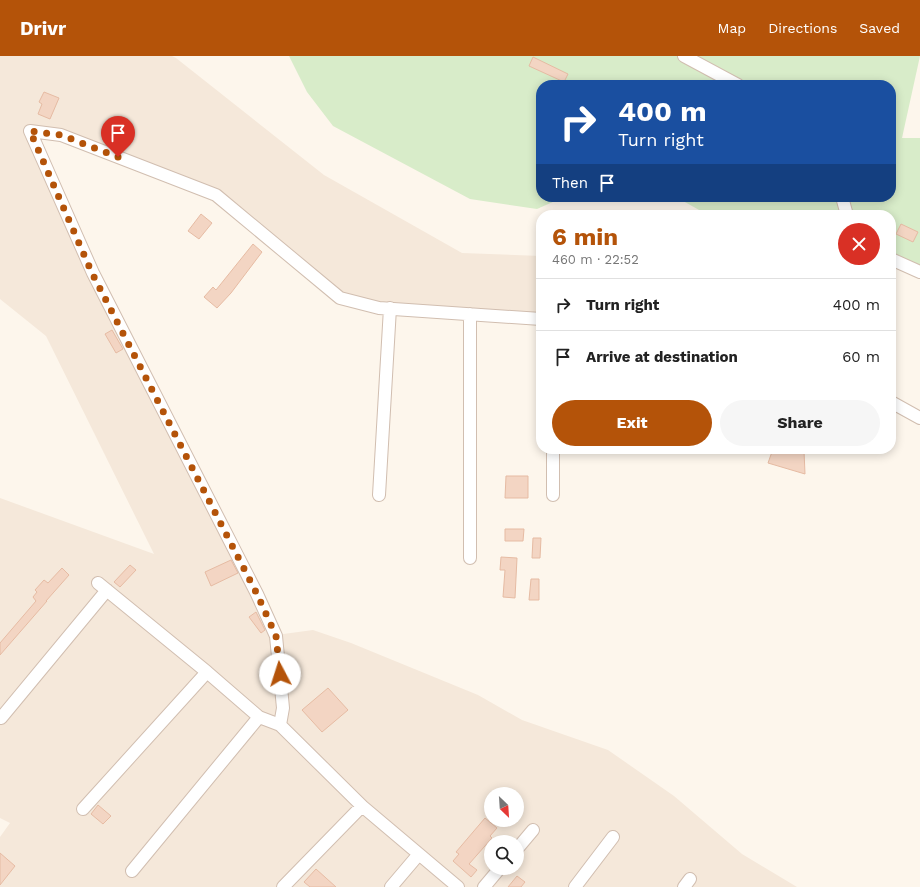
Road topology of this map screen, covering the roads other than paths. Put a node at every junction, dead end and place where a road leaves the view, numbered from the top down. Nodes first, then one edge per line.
1 (684, 56) edge
2 (729, 80) edge
3 (896, 262) edge
4 (920, 272) edge
5 (390, 308) junction
6 (470, 314) junction
7 (536, 319) edge
8 (896, 405) edge
9 (920, 418) edge
10 (553, 454) edge
11 (380, 495) dead end
12 (553, 495) dead end
13 (470, 558) dead end
14 (207, 672) junction
15 (259, 717) junction
16 (1, 718) dead end
17 (280, 725) junction
18 (362, 806) junction
19 (83, 809) dead end
20 (533, 830) dead end
21 (613, 837) dead end
22 (524, 841) edge
23 (420, 854) junction
24 (132, 871) dead end
25 (494, 875) edge
26 (283, 887) edge
27 (391, 887) edge
28 (458, 887) edge
29 (484, 887) edge
30 (575, 887) edge

1 - 2 street
3 - 4 street
5 - 6 street
5 - 11 street
5 - 17 street
6 - 7 street
6 - 13 street
8 - 9 street
10 - 12 street
14 - 15 street
14 - 16 street
14 - 19 street
15 - 17 street
15 - 24 street
17 - 18 street
18 - 23 street
18 - 26 street
20 - 22 street
21 - 30 street
23 - 27 street
23 - 28 street
25 - 29 street

